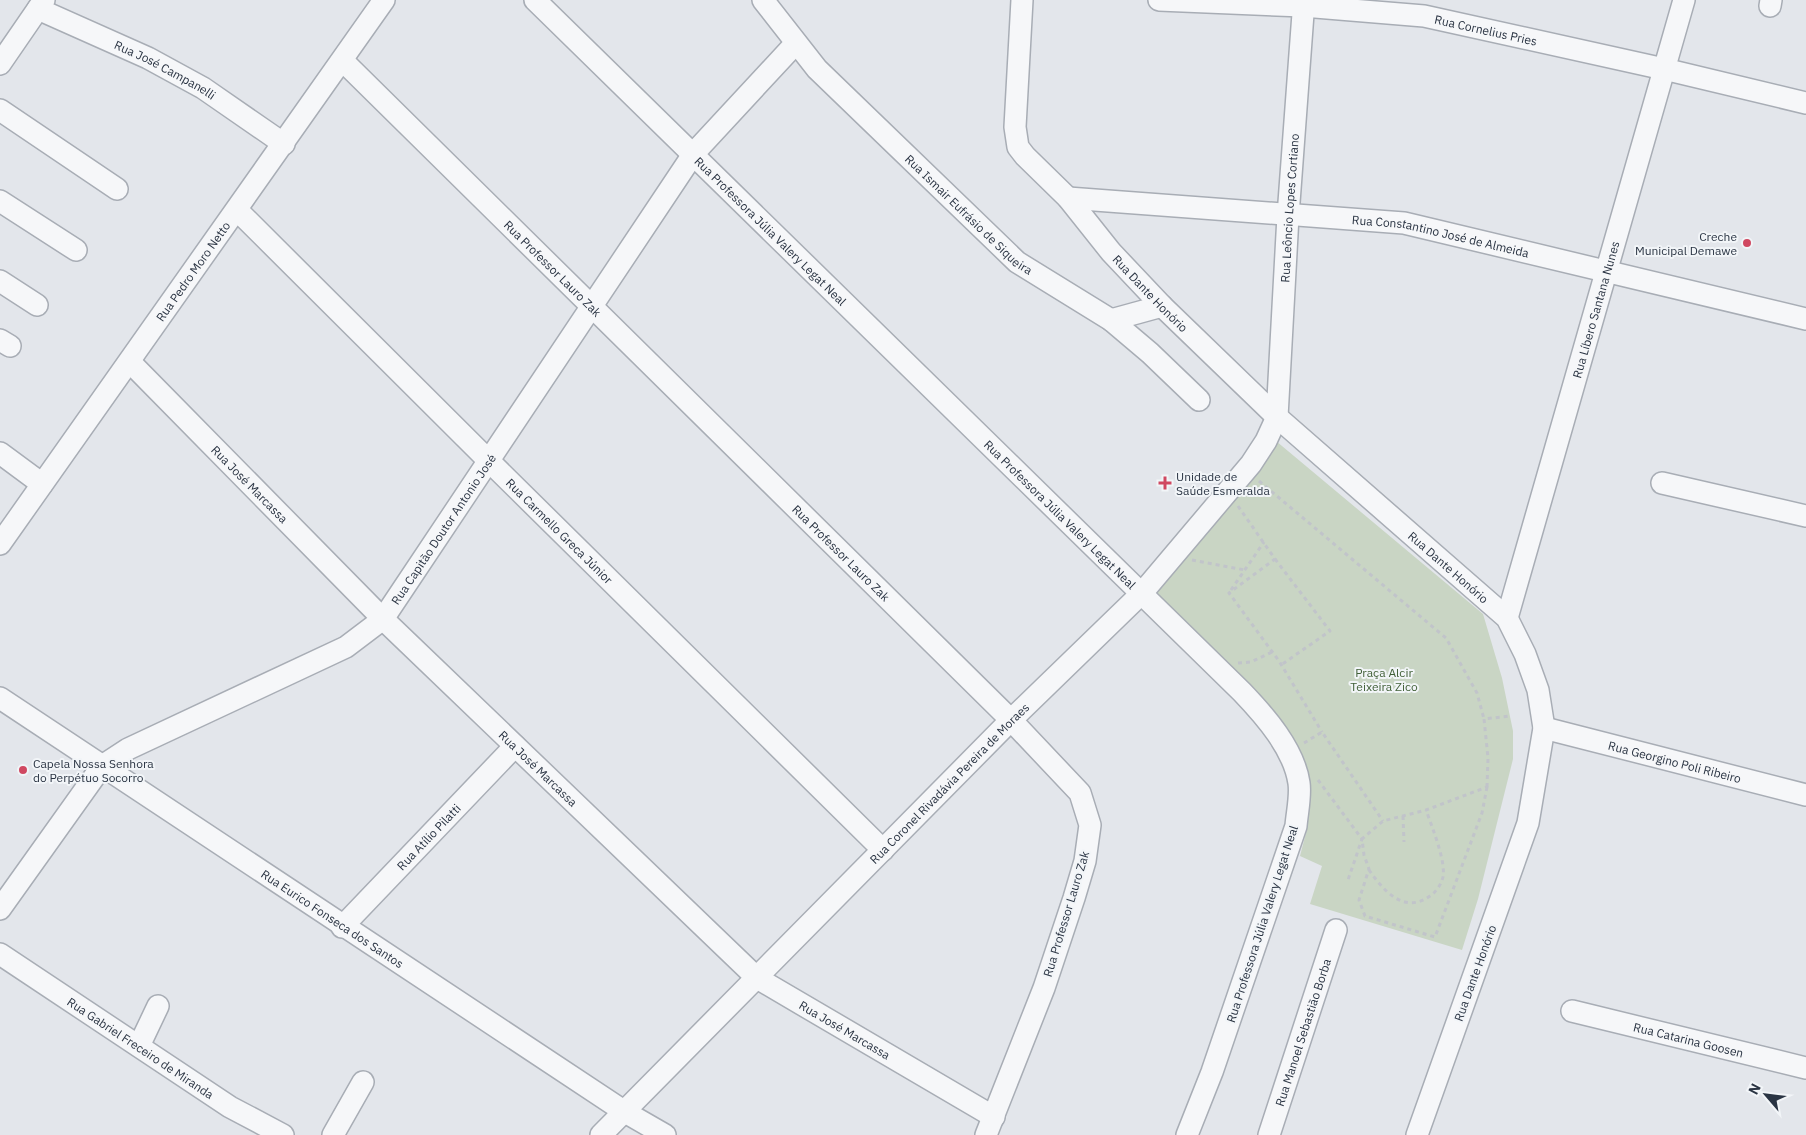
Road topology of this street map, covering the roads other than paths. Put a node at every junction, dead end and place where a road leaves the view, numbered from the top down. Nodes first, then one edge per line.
1 (384, 0) edge
2 (535, 0) edge
3 (763, 0) edge
4 (1022, 0) edge
5 (1159, 0) edge
6 (1684, 0) edge
7 (1304, 3) edge
8 (41, 4) edge
9 (796, 43) junction
10 (343, 61) junction
11 (0, 64) edge
12 (1664, 68) junction
13 (1806, 103) edge
14 (0, 110) edge
15 (284, 144) junction
16 (694, 153) junction
17 (117, 189) dead end
18 (1068, 198) junction
19 (0, 201) edge
20 (237, 210) junction
21 (1288, 216) junction
22 (76, 250) dead end
23 (1607, 271) junction
24 (0, 281) edge
25 (37, 305) dead end
26 (592, 307) junction
27 (1158, 307) junction
28 (1120, 317) junction
29 (1806, 320) edge
30 (130, 362) junction
31 (1199, 400) dead end
32 (1277, 417) junction
33 (0, 453) edge
34 (489, 461) junction
35 (1662, 483) dead end
36 (42, 484) junction
37 (1806, 516) edge
38 (0, 544) edge
39 (1142, 593) junction
40 (1507, 618) junction
41 (383, 619) junction
42 (0, 698) edge
43 (1011, 720) junction
44 (1544, 728) junction
45 (515, 746) junction
46 (102, 766) junction
47 (1806, 796) edge
48 (883, 850) junction
49 (0, 909) edge
50 (342, 927) junction
51 (1336, 930) dead end
52 (0, 954) edge
53 (757, 978) junction
54 (158, 1006) dead end
55 (1572, 1011) dead end
56 (139, 1046) junction
57 (1806, 1068) edge
58 (364, 1082) dead end
59 (625, 1112) junction
60 (990, 1126) edge
61 (283, 1135) edge
62 (332, 1135) edge
63 (601, 1135) edge
64 (665, 1135) edge
65 (1187, 1135) edge
66 (1269, 1135) edge
67 (1417, 1135) edge

1 - 10 street, Rua Pedro Moro Netto
2 - 16 street, Rua Professora Júlia Valery Legat Neal
3 - 9 street, Rua Ismair Eufrásio de Siqueira
4 - 18 street, Rua Dante Honório
5 - 7 street, Rua Cornelius Pries
6 - 12 street, Rua Líbero Santana Nunes
7 - 12 street, Rua Cornelius Pries
7 - 21 street, Rua Leôncio Lopes Cortiano
8 - 11 street
8 - 15 street, Rua José Campanelli
9 - 16 street, Rua Capitão Doutor Antonio José
9 - 28 street, Rua Ismair Eufrásio de Siqueira
10 - 15 street, Rua Pedro Moro Netto
10 - 26 street, Rua Professor Lauro Zak
12 - 13 street, Rua Cornelius Pries
12 - 23 street, Rua Líbero Santana Nunes
14 - 17 street
15 - 20 street, Rua Pedro Moro Netto
16 - 26 street, Rua Capitão Doutor Antonio José
16 - 39 street, Rua Professora Júlia Valery Legat Neal
18 - 21 street, Rua Constantino José de Almeida
18 - 27 street, Rua Dante Honório
19 - 22 street
20 - 30 street, Rua Pedro Moro Netto
20 - 34 street, Rua Carmello Greca Júnior
21 - 23 street, Rua Constantino José de Almeida
21 - 32 street, Rua Leôncio Lopes Cortiano
23 - 29 street, Rua Constantino José de Almeida
23 - 40 street, Rua Líbero Santana Nunes
24 - 25 street
26 - 34 street, Rua Capitão Doutor Antonio José
26 - 43 street, Rua Professor Lauro Zak
27 - 28 street
27 - 32 street, Rua Dante Honório
28 - 31 street, Rua Ismair Eufrásio de Siqueira
30 - 36 street, Rua Pedro Moro Netto
30 - 41 street, Rua José Marcassa
32 - 39 street, Rua Coronel Rivadávia Pereira de Moraes
32 - 40 street, Rua Dante Honório
33 - 36 street
34 - 41 street, Rua Capitão Doutor Antonio José
34 - 48 street, Rua Carmello Greca Júnior
35 - 37 street
36 - 38 street, Rua Pedro Moro Netto
39 - 43 street, Rua Coronel Rivadávia Pereira de Moraes
39 - 65 street, Rua Professora Júlia Valery Legat Neal
40 - 44 street, Rua Dante Honório
41 - 45 street, Rua José Marcassa
41 - 46 street, Rua Capitão Doutor Antonio José
42 - 46 street, Rua Eurico Fonseca dos Santos
43 - 48 street, Rua Coronel Rivadávia Pereira de Moraes
43 - 60 street, Rua Professor Lauro Zak
44 - 47 street, Rua Georgino Poli Ribeiro
44 - 67 street, Rua Dante Honório
45 - 50 street, Rua Atílio Pilatti
45 - 53 street, Rua José Marcassa
46 - 49 street, Rua Capitão Doutor Antonio José
46 - 50 street, Rua Eurico Fonseca dos Santos
48 - 53 street, Rua Coronel Rivadávia Pereira de Moraes
50 - 59 street, Rua Eurico Fonseca dos Santos
51 - 66 street, Rua Manoel Sebastião Borba
52 - 56 street, Rua Gabriel Freceiro de Miranda
53 - 59 street, Rua Coronel Rivadávia Pereira de Moraes
53 - 60 street, Rua José Marcassa
54 - 56 street
55 - 57 street, Rua Catarina Goosen
56 - 61 street, Rua Gabriel Freceiro de Miranda
58 - 62 street
59 - 63 street, Rua Coronel Rivadávia Pereira de Moraes
59 - 64 street, Rua Eurico Fonseca dos Santos

